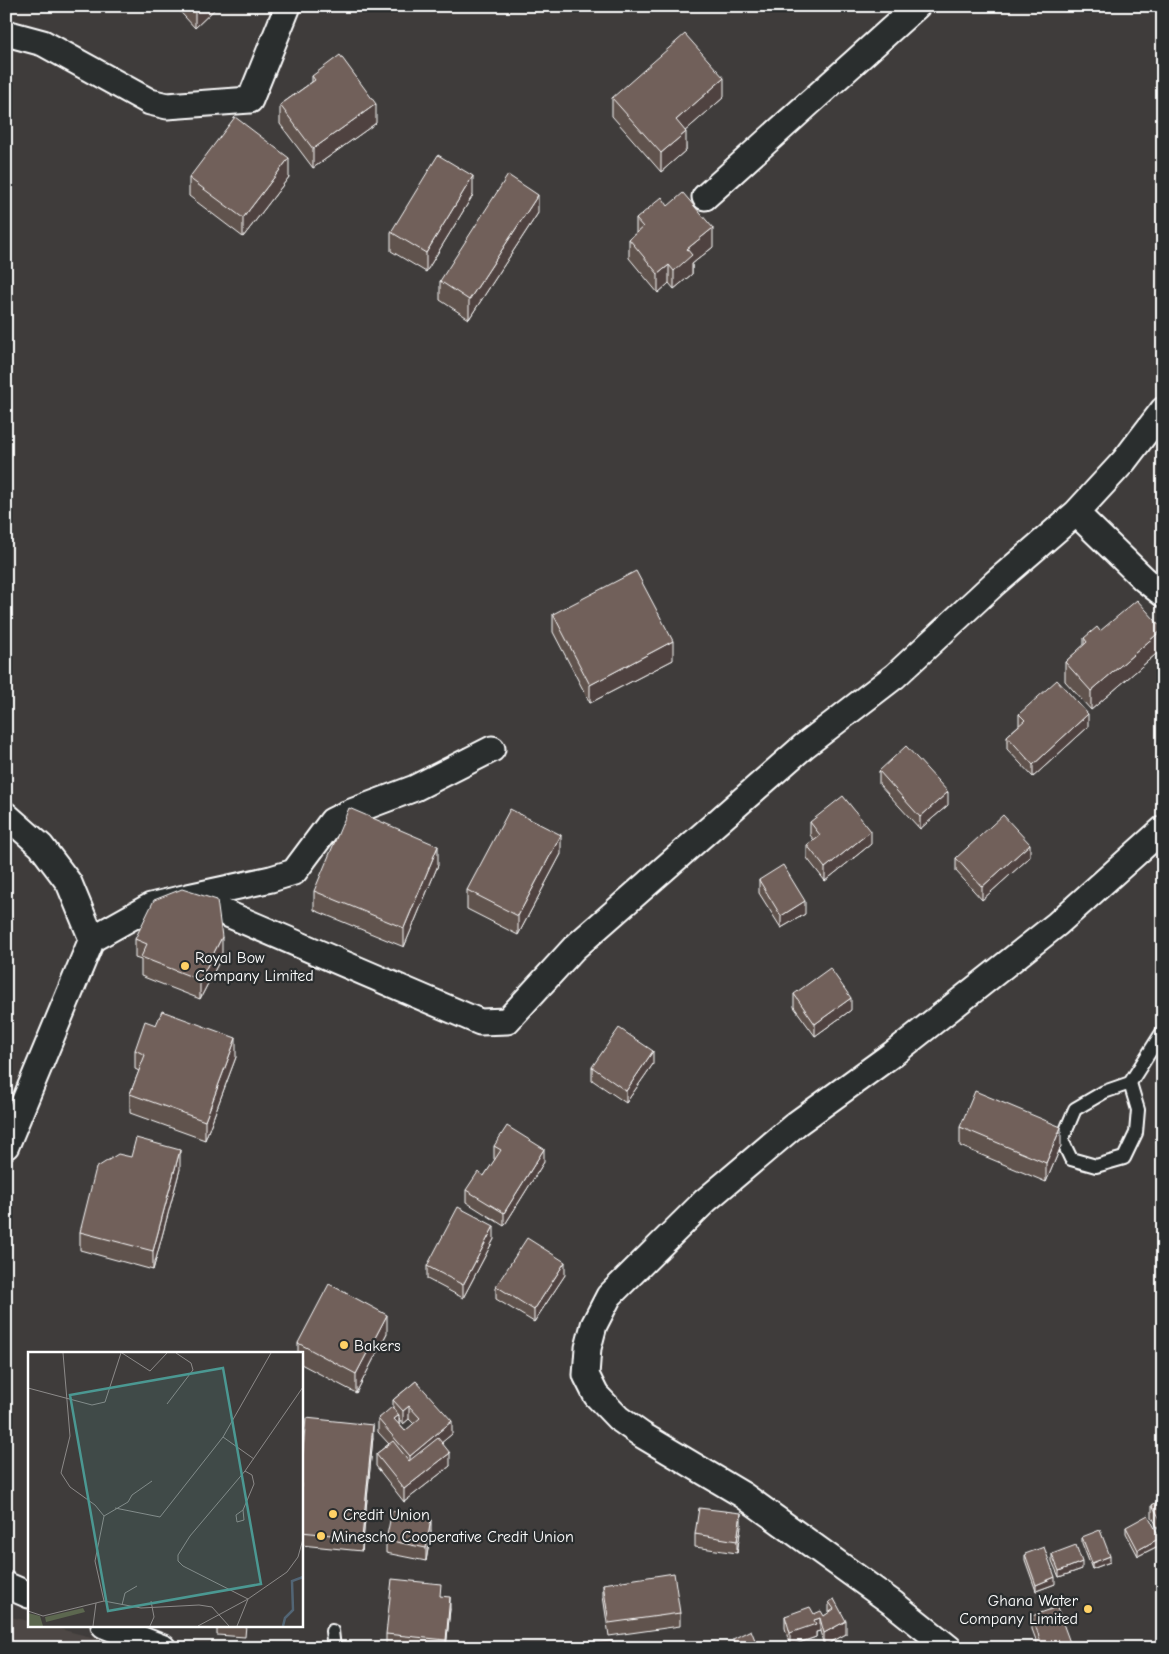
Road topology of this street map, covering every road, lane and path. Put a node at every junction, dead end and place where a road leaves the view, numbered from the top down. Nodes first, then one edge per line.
1 (288, 6) edge
2 (917, 6) edge
3 (6, 34) edge
4 (705, 197) dead end
5 (1163, 410) edge
6 (1076, 513) junction
7 (1163, 594) edge
8 (492, 749) dead end
9 (6, 815) edge
10 (1163, 829) edge
11 (188, 897) junction
12 (92, 939) junction
13 (1163, 1031) edge
14 (1130, 1083) junction
15 (6, 1146) edge
16 (6, 1585) edge
17 (28, 1595) edge
18 (111, 1626) edge
19 (332, 1631) dead end
20 (163, 1648) edge
21 (334, 1648) edge
22 (949, 1648) edge

1 - 3 street
2 - 4 street
5 - 6 street
6 - 7 street
6 - 11 street
8 - 11 street
9 - 12 street
10 - 22 street
11 - 12 street
12 - 15 street
13 - 14 lane
14 - 14 lane
16 - 17 street
18 - 20 street
19 - 21 lane

